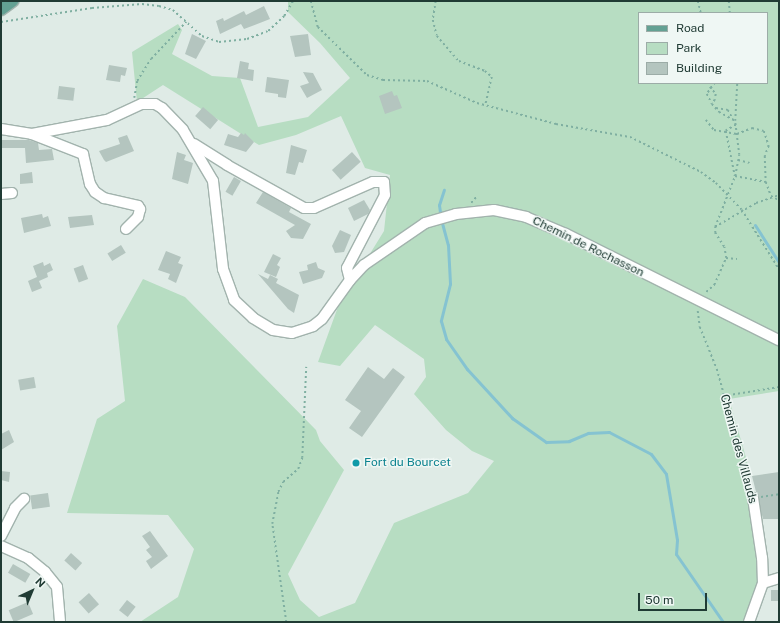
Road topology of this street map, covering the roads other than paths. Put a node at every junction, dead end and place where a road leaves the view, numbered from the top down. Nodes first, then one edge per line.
1 (12, 1) edge
2 (1, 9) edge
3 (1, 129) edge
4 (15, 132) junction
5 (32, 134) junction
6 (1, 137) edge
7 (189, 140) junction
8 (12, 193) dead end
9 (1, 194) edge
10 (126, 228) dead end
11 (350, 280) junction
12 (779, 340) edge
13 (753, 498) road end
14 (24, 500) dead end
15 (1, 536) edge
16 (1, 546) edge
17 (779, 578) edge
18 (763, 583) junction
19 (60, 622) edge
20 (749, 622) edge

1 - 2 main road
3 - 4 street, Chemin de Rochasson
4 - 5 street, Chemin de Rochasson
4 - 6 street, Chemin de Rochasson
5 - 7 street, Chemin de Rochasson
5 - 10 street, Chemin de Rochasson
7 - 11 street, Chemin de Rochasson
7 - 11 street
8 - 9 street
11 - 12 street, Chemin de Rochasson
13 - 18 street, Chemin des Villauds
14 - 15 street
16 - 19 street
17 - 18 street
18 - 20 street, Chemin des Villauds

